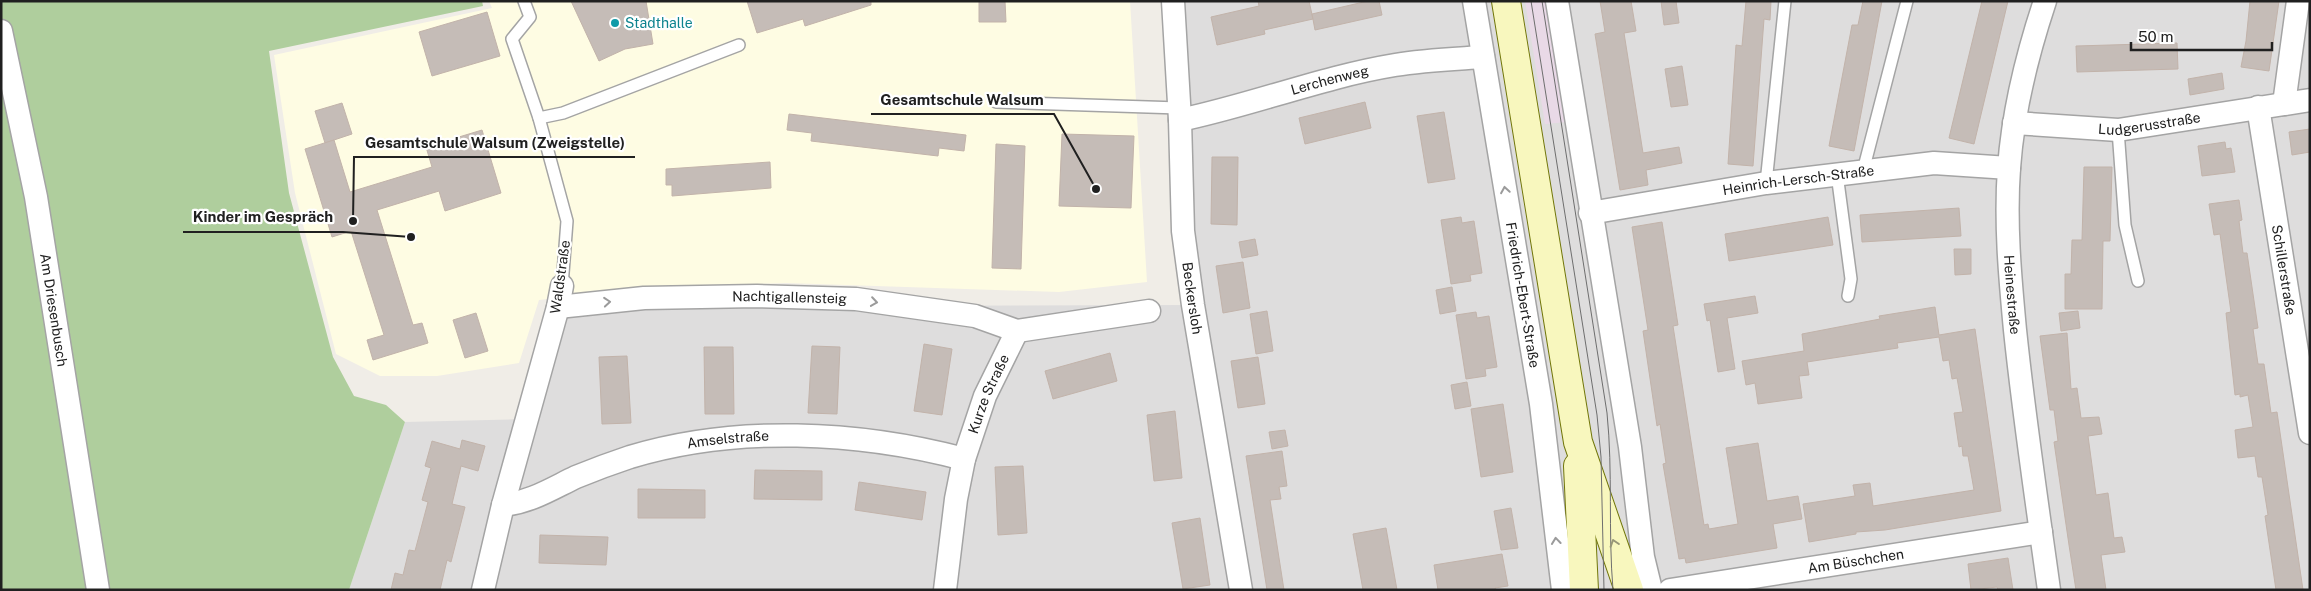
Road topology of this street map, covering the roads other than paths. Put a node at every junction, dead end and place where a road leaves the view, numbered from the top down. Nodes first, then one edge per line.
1 (524, 1) edge
2 (1173, 1) edge
3 (1474, 1) edge
4 (1506, 1) edge
5 (1557, 1) edge
6 (1785, 1) edge
7 (1908, 1) edge
8 (2045, 1) edge
9 (2298, 1) edge
10 (1, 31) edge
11 (740, 45) dead end
12 (1483, 57) junction
13 (2310, 100) edge
14 (996, 102) dead end
15 (2284, 104) junction
16 (2258, 108) junction
17 (1179, 114) junction
18 (540, 118) junction
19 (2014, 123) junction
20 (2118, 130) junction
21 (2009, 168) junction
22 (1863, 171) junction
23 (1837, 174) junction
24 (1766, 183) junction
25 (1590, 212) junction
26 (2138, 281) dead end
27 (560, 296) junction
28 (1848, 296) dead end
29 (1149, 311) dead end
30 (1017, 331) junction
31 (2310, 433) edge
32 (1578, 442) junction
33 (964, 459) junction
34 (503, 506) junction
35 (2041, 532) junction
36 (98, 590) edge
37 (483, 590) edge
38 (945, 590) edge
39 (1241, 590) edge
40 (1562, 590) edge
41 (1584, 590) edge
42 (1629, 590) edge
43 (1651, 590) edge
44 (1670, 590) edge
45 (2049, 590) edge

1 - 18 lane, Waldstraße
2 - 17 street, Beckersloh
3 - 12 street, Friedrich-Ebert-Straße
4 - 32 main road
5 - 25 street
6 - 24 lane
7 - 22 lane
8 - 19 street, Heinestraße
9 - 15 street
10 - 36 street, Am Driesenbusch
11 - 18 lane
12 - 17 street, Lerchenweg
40 -> 12 street, Friedrich-Ebert-Straße
13 - 15 street, Ludgerusstraße
14 - 17 lane
15 - 16 street, Ludgerusstraße
16 - 20 street, Ludgerusstraße
16 - 31 street, Schillerstraße
17 - 39 street, Beckersloh
18 - 27 lane, Waldstraße
19 - 20 street, Ludgerusstraße
19 - 21 street, Heinestraße
20 - 26 lane
21 - 22 street, Heinrich-Lersch-Straße
21 - 35 street, Heinestraße
22 - 23 street, Heinrich-Lersch-Straße
23 - 24 street, Heinrich-Lersch-Straße
23 - 28 lane
24 - 25 street, Heinrich-Lersch-Straße
25 - 43 street
27 -> 30 street, Nachtigallensteig
27 - 34 street, Waldstraße
29 - 30 street
30 - 33 street, Kurze Straße
32 - 41 main road
42 -> 32 main road
33 - 34 street, Amselstraße
33 - 38 street, Kurze Straße
34 - 37 street, Waldstraße
35 - 44 street, Am Büschchen
35 - 45 street, Heinestraße

